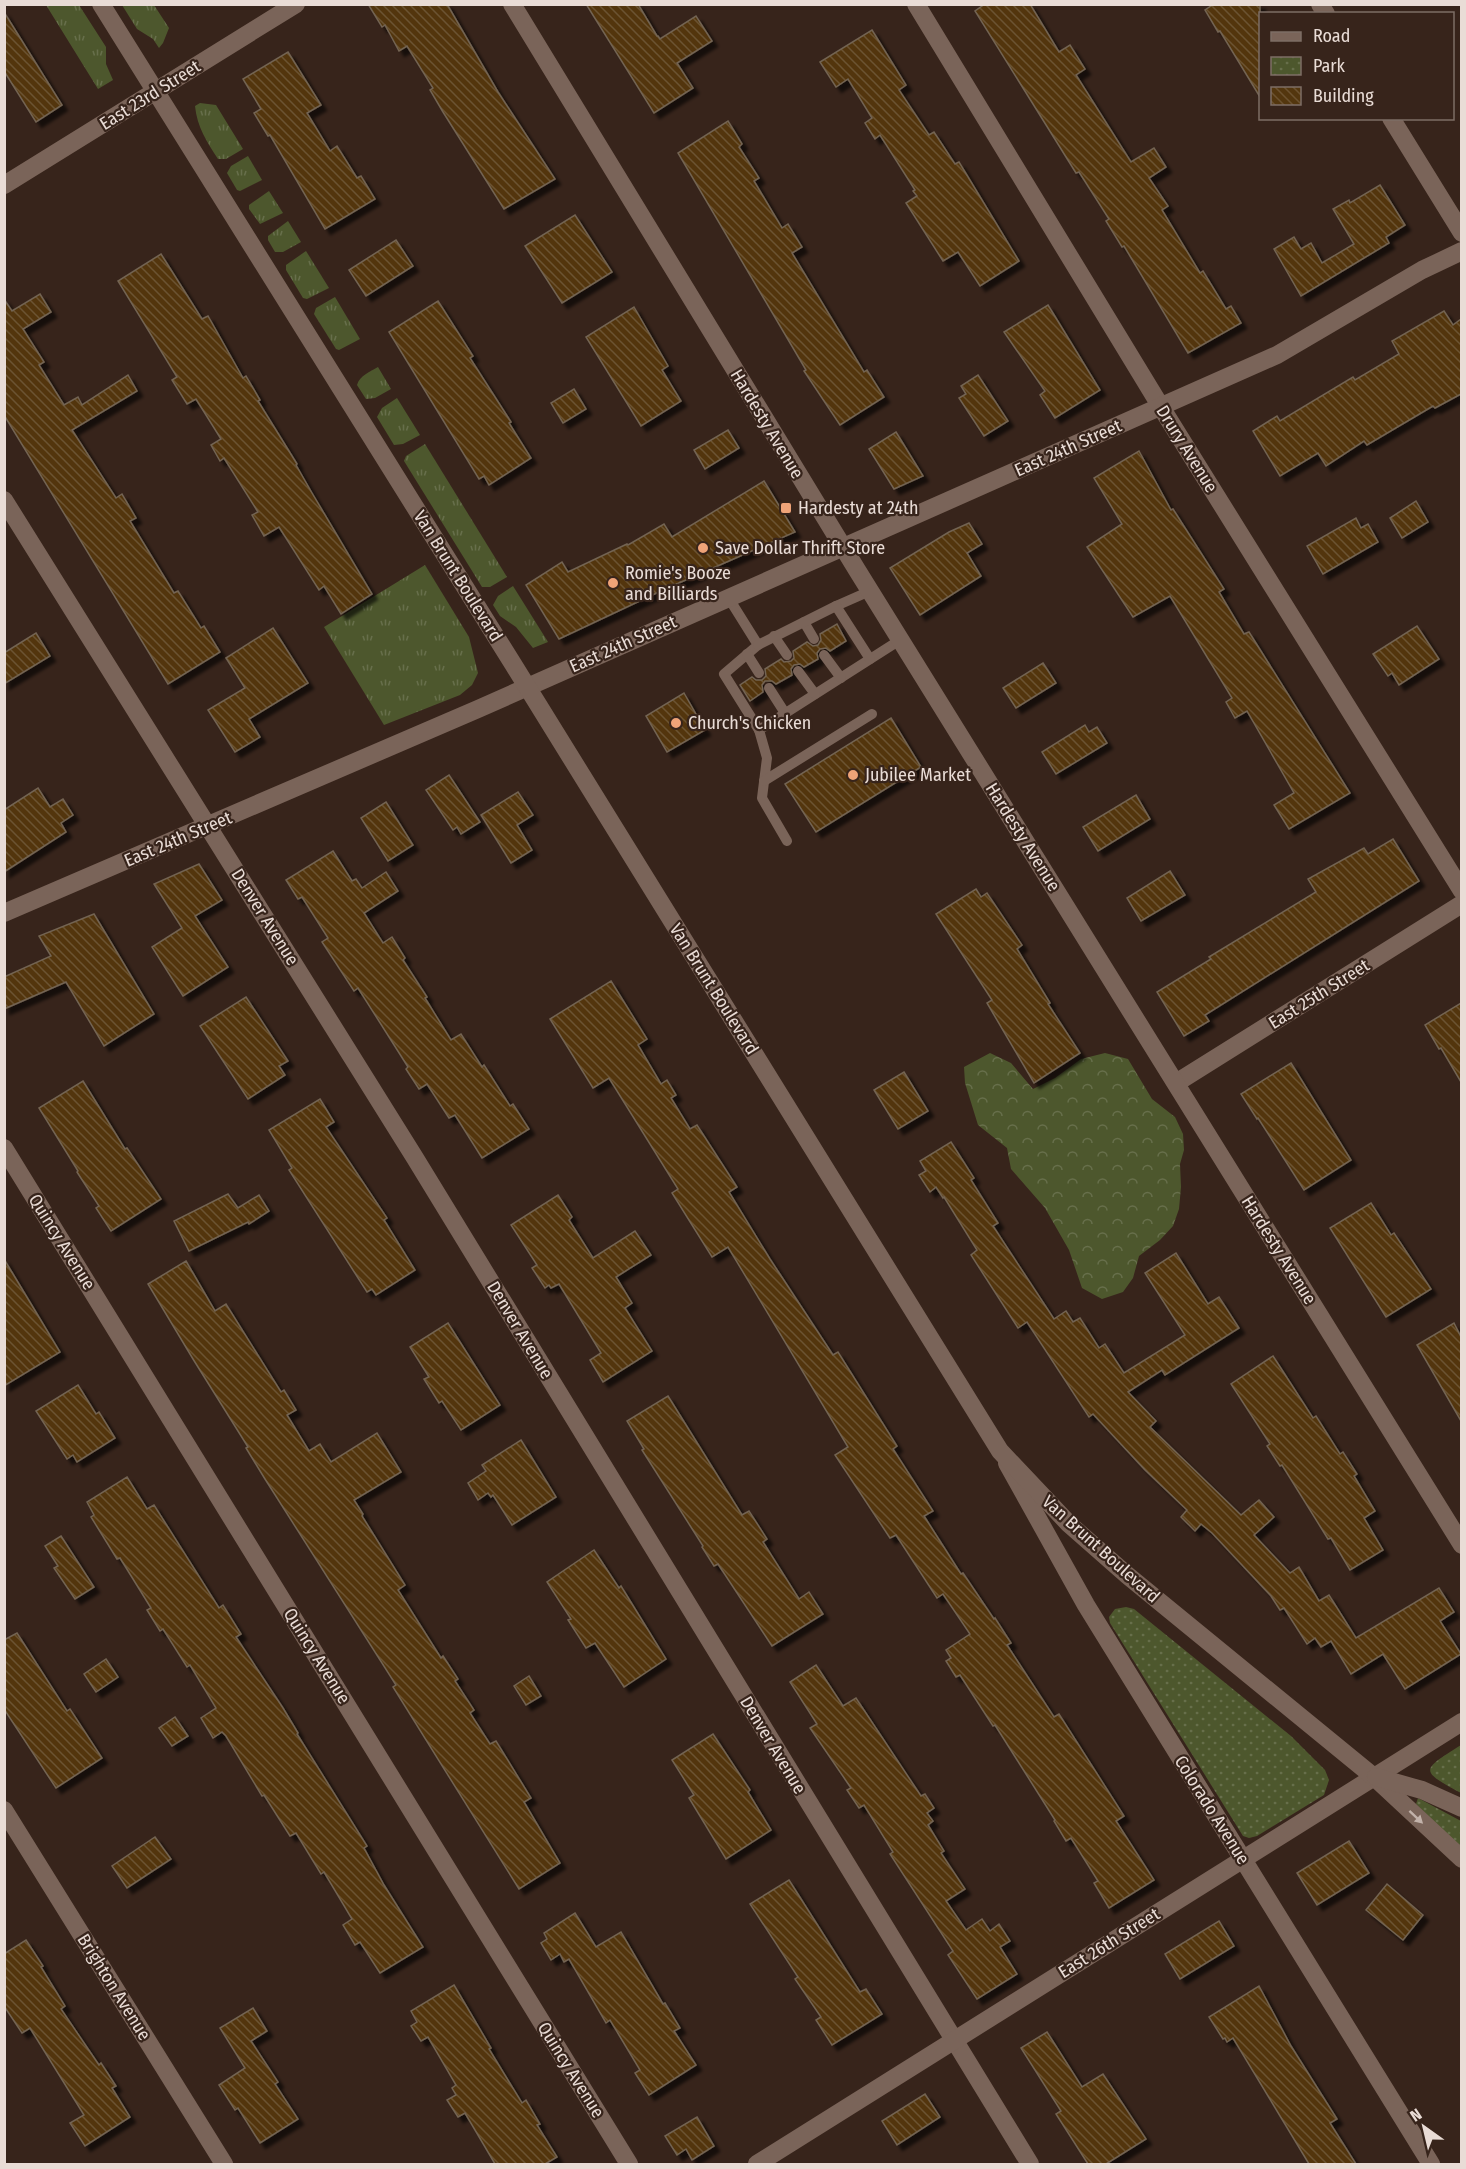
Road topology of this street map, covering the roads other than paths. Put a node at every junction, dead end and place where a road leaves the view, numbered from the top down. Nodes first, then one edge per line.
1 (101, 4) edge
2 (296, 4) edge
3 (513, 4) edge
4 (916, 4) edge
5 (155, 92) junction
6 (1392, 120) edge
7 (4, 185) edge
8 (1461, 233) edge
9 (1461, 251) edge
10 (1161, 407) junction
11 (4, 500) edge
12 (842, 546) junction
13 (870, 591) junction
14 (728, 597) junction
15 (836, 606) junction
16 (804, 622) junction
17 (774, 636) junction
18 (813, 639) dead end
19 (900, 640) junction
20 (758, 645) junction
21 (747, 654) junction
22 (787, 655) dead end
23 (824, 655) dead end
24 (870, 659) junction
25 (798, 671) dead end
26 (759, 673) dead end
27 (841, 678) junction
28 (527, 687) junction
29 (769, 688) dead end
30 (815, 694) junction
31 (785, 713) junction
32 (872, 714) dead end
33 (759, 730) junction
34 (764, 782) junction
35 (208, 826) junction
36 (787, 841) dead end
37 (1461, 891) edge
38 (1461, 904) edge
39 (4, 913) edge
40 (1176, 1083) junction
41 (4, 1148) edge
42 (1000, 1450) junction
43 (1461, 1545) edge
44 (1461, 1722) edge
45 (1374, 1777) junction
46 (1461, 1808) edge
47 (4, 1810) edge
48 (1242, 1859) junction
49 (1461, 1859) edge
50 (954, 2042) junction
51 (224, 2164) edge
52 (629, 2164) edge
53 (757, 2164) edge
54 (1030, 2164) edge
55 (1431, 2164) edge

1 - 5 street, Van Brunt Boulevard
2 - 5 street, East 23rd Street
3 - 12 street, Hardesty Avenue
4 - 10 street, Drury Avenue
5 - 7 street, East 23rd Street
5 - 28 street, Van Brunt Boulevard
6 - 8 street
9 - 10 street, East 24th Street
10 - 12 street, East 24th Street
10 - 37 street, Drury Avenue
11 - 35 street, Denver Avenue
12 - 13 street, Hardesty Avenue
12 - 14 street, East 24th Street
13 - 15 lane
13 - 19 street, Hardesty Avenue
14 - 20 lane
14 - 28 street, East 24th Street
15 - 16 lane
15 - 24 lane
16 - 17 lane
16 - 18 lane
17 - 20 lane
17 - 22 lane
19 - 24 lane
19 - 40 street, Hardesty Avenue
20 - 21 lane
21 - 26 lane
21 - 33 lane
23 - 27 lane
24 - 27 lane
25 - 30 lane
27 - 30 lane
28 - 35 street, East 24th Street
28 - 42 street, Van Brunt Boulevard
29 - 31 lane
30 - 31 lane
31 - 33 lane
32 - 34 lane
33 - 34 lane
34 - 36 lane
35 - 39 street, East 24th Street
35 - 50 street, Denver Avenue
38 - 40 street, East 25th Street
40 - 43 street, Hardesty Avenue
41 - 52 street, Quincy Avenue
42 - 45 street, Van Brunt Boulevard
42 - 48 street, Colorado Avenue
44 - 45 street, East 26th Street
45 - 46 street
45 - 48 street, East 26th Street
45 -> 49 street, Van Brunt Boulevard
47 - 51 street, Brighton Avenue
48 - 50 street, East 26th Street
48 - 55 street, Colorado Avenue
50 - 53 street, East 26th Street
50 - 54 street, Denver Avenue

